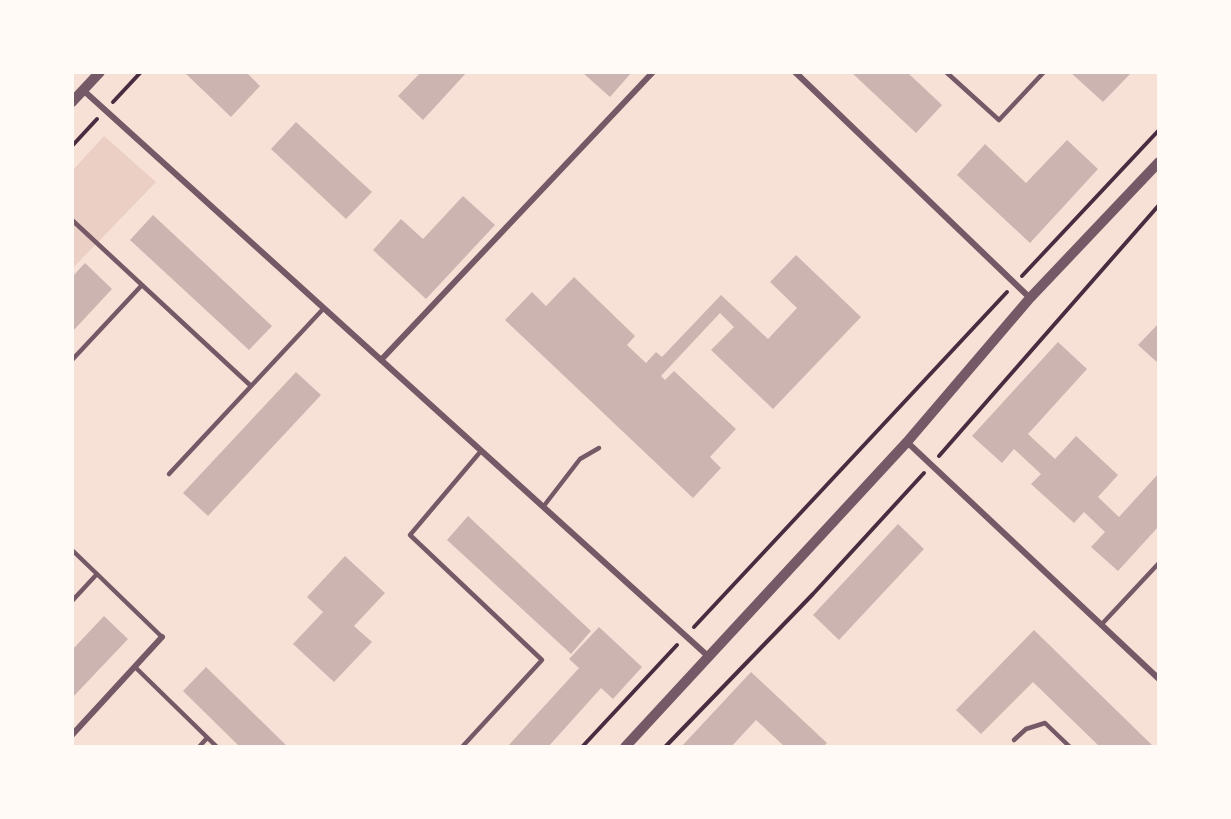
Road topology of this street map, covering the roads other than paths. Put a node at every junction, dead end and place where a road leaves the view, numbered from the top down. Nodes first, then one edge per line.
1 (100, 72) edge
2 (653, 72) edge
3 (795, 72) edge
4 (946, 72) edge
5 (1044, 72) edge
6 (83, 90) junction
7 (72, 102) edge
8 (1159, 162) edge
9 (72, 220) edge
10 (142, 285) junction
11 (1030, 297) junction
12 (324, 308) junction
13 (72, 360) edge
14 (381, 360) junction
15 (251, 386) junction
16 (908, 442) junction
17 (599, 448) dead end
18 (481, 451) junction
19 (169, 474) dead end
20 (543, 507) junction
21 (72, 550) edge
22 (1159, 563) edge
23 (97, 574) junction
24 (72, 601) edge
25 (1101, 625) junction
26 (162, 637) joint
27 (709, 657) junction
28 (135, 667) junction
29 (1159, 679) edge
30 (72, 735) edge
31 (207, 738) junction
32 (1014, 740) dead end
33 (199, 747) edge
34 (217, 747) edge
35 (462, 747) edge
36 (625, 747) edge
37 (1070, 747) edge

1 - 6 street
2 - 14 street
3 - 11 street
4 - 5 lane
6 - 7 street
6 - 12 street
8 - 11 street
9 - 10 lane
10 - 13 lane
10 - 15 lane
11 - 16 street
12 - 14 street
12 - 15 lane
14 - 18 street
15 - 19 lane
16 - 25 street
16 - 27 street
17 - 20 lane
18 - 20 street
18 - 35 lane
20 - 27 street
21 - 23 lane
22 - 25 lane
23 - 24 lane
23 - 26 lane
25 - 29 street
26 - 28 street
27 - 36 street
28 - 30 street
28 - 31 lane
31 - 33 lane
31 - 34 lane
32 - 37 lane

